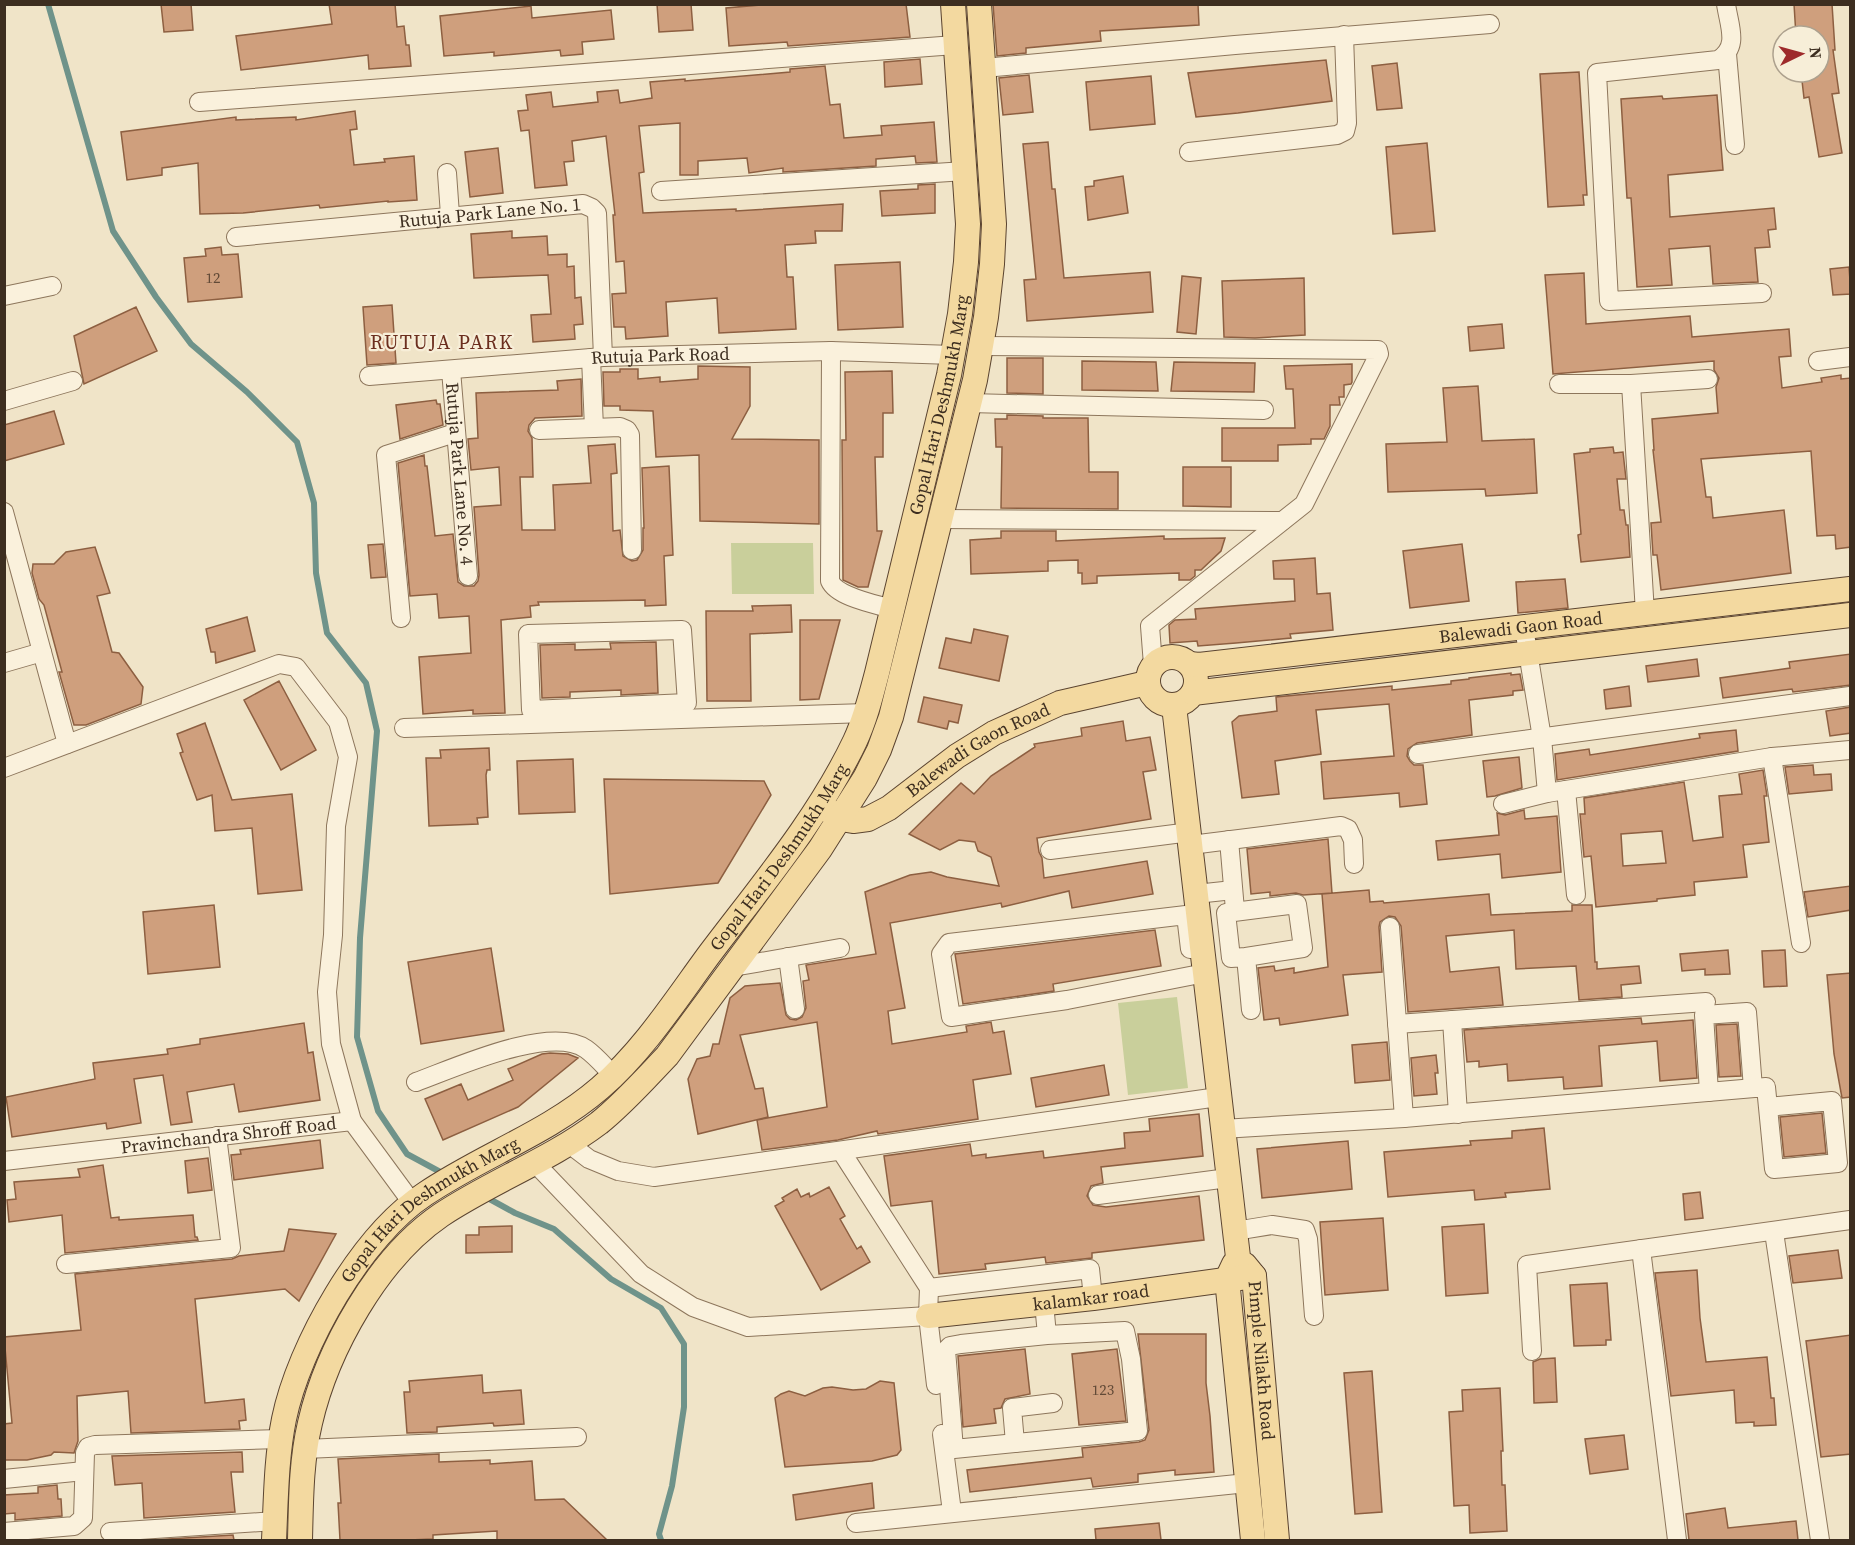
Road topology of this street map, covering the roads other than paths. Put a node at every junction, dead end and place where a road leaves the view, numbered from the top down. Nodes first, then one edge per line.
1 (953, 4) edge
2 (979, 4) edge
3 (1726, 4) edge
4 (1490, 24) dead end
5 (1344, 35) junction
6 (955, 45) junction
7 (1727, 54) junction
8 (984, 68) junction
9 (199, 102) dead end
10 (1735, 145) dead end
11 (1188, 152) dead end
12 (964, 171) junction
13 (447, 173) dead end
14 (661, 191) dead end
15 (450, 215) junction
16 (236, 237) dead end
17 (52, 286) dead end
18 (1761, 293) dead end
19 (4, 297) edge
20 (981, 346) junction
21 (831, 351) junction
22 (953, 355) junction
23 (1851, 357) edge
24 (597, 358) junction
25 (1818, 361) dead end
26 (451, 369) junction
27 (369, 376) dead end
28 (1708, 379) dead end
29 (73, 381) dead end
30 (1559, 384) dead end
31 (1631, 384) junction
32 (4, 401) edge
33 (969, 403) junction
34 (1264, 410) dead end
35 (594, 428) junction
36 (539, 430) dead end
37 (455, 433) junction
38 (4, 512) edge
39 (941, 519) junction
40 (1282, 521) junction
41 (632, 550) dead end
42 (468, 576) dead end
43 (1851, 589) edge
44 (892, 609) junction
45 (1645, 613) junction
46 (1851, 615) edge
47 (401, 618) dead end
48 (1525, 627) junction
49 (42, 652) junction
50 (1528, 653) junction
51 (4, 663) edge
52 (1190, 664) junction
53 (1150, 674) junction
54 (1851, 696) edge
55 (1183, 700) junction
56 (866, 713) junction
57 (622, 714) junction
58 (404, 728) dead end
59 (1542, 738) junction
60 (67, 744) junction
61 (1851, 750) edge
62 (848, 753) junction
63 (1418, 754) dead end
64 (1772, 757) junction
65 (874, 760) junction
66 (4, 768) edge
67 (1566, 790) junction
68 (1547, 793) junction
69 (1503, 804) dead end
70 (819, 805) junction
71 (841, 819) junction
72 (1190, 839) junction
73 (1229, 840) junction
74 (1050, 850) dead end
75 (1354, 864) dead end
76 (1233, 890) junction
77 (1196, 894) junction
78 (1576, 895) dead end
79 (1236, 910) junction
80 (1390, 927) dead end
81 (1801, 943) dead end
82 (840, 948) dead end
83 (788, 957) junction
84 (1246, 957) junction
85 (733, 967) junction
86 (1199, 974) junction
87 (1706, 1002) dead end
88 (795, 1009) dead end
89 (1251, 1010) dead end
90 (1452, 1020) junction
91 (1397, 1024) junction
92 (613, 1075) junction
93 (416, 1082) dead end
94 (1752, 1088) junction
95 (1708, 1092) junction
96 (1218, 1097) junction
97 (1768, 1107) junction
98 (1458, 1114) junction
99 (1404, 1118) junction
100 (352, 1121) junction
101 (1222, 1129) junction
102 (217, 1137) junction
103 (568, 1143) junction
104 (841, 1151) junction
105 (4, 1161) edge
106 (534, 1162) junction
107 (1228, 1178) junction
108 (1098, 1195) dead end
109 (417, 1200) junction
110 (1851, 1220) edge
111 (1235, 1231) junction
112 (1774, 1232) junction
113 (1641, 1249) junction
114 (1238, 1257) junction
115 (66, 1264) dead end
116 (1254, 1276) junction
117 (1227, 1279) junction
118 (929, 1288) junction
119 (1093, 1298) junction
120 (1044, 1303) junction
121 (928, 1316) junction
122 (1314, 1316) dead end
123 (1047, 1335) junction
124 (1532, 1351) dead end
125 (1053, 1403) dead end
126 (577, 1437) dead end
127 (280, 1439) junction
128 (1015, 1443) junction
129 (305, 1449) junction
130 (84, 1471) junction
131 (4, 1479) edge
132 (1247, 1483) junction
133 (952, 1512) junction
134 (855, 1523) dead end
135 (275, 1531) edge
136 (4, 1532) edge
137 (110, 1533) dead end
138 (300, 1540) edge
139 (1253, 1540) edge
140 (1277, 1540) edge
141 (1677, 1540) edge
142 (1820, 1540) edge

1 - 6 main road, Gopal Hari Deshmukh Marg
2 - 8 main road, Gopal Hari Deshmukh Marg
3 - 7 street
4 - 5 street
5 - 8 street
5 - 11 street
6 - 9 street
6 - 12 main road, Gopal Hari Deshmukh Marg
7 - 10 street
7 - 18 street
8 - 20 main road, Gopal Hari Deshmukh Marg
12 - 14 street
12 - 22 main road, Gopal Hari Deshmukh Marg
13 - 15 street
15 - 16 street, Rutuja Park Lane No. 1
15 - 24 street, Rutuja Park Lane No. 1
17 - 19 street
20 - 33 main road, Gopal Hari Deshmukh Marg
20 - 40 street
21 - 22 street, Rutuja Park Road
21 - 24 street, Rutuja Park Road
21 - 44 street
22 - 44 main road, Gopal Hari Deshmukh Marg
23 - 25 street
24 - 26 street, Rutuja Park Road
24 - 35 street, Rutuja Park Lane No. 1
26 - 27 street, Rutuja Park Road
26 - 37 street, Rutuja Park Lane No. 4
28 - 31 street
29 - 32 street
30 - 31 street
31 - 45 street
33 - 34 street
33 - 39 main road, Gopal Hari Deshmukh Marg
35 - 36 street
35 - 41 street
37 - 42 street, Rutuja Park Lane No. 4
37 - 47 street
38 - 49 street
39 - 40 street
39 - 65 main road, Gopal Hari Deshmukh Marg
40 - 53 street
43 - 45 main road, Balewadi Gaon Road
44 - 56 main road, Gopal Hari Deshmukh Marg
45 - 48 main road, Balewadi Gaon Road
46 - 50 main road, Balewadi Gaon Road
48 - 50 street
48 - 52 main road, Balewadi Gaon Road
49 - 51 street
49 - 60 street
50 - 55 main road, Balewadi Gaon Road
50 - 59 street
52 - 53 main road
52 - 55 main road
53 - 55 main road
53 - 71 main road, Balewadi Gaon Road
54 - 59 street
55 - 72 main road
56 - 57 street
56 - 62 main road, Gopal Hari Deshmukh Marg
57 - 57 street
57 - 58 street
59 - 63 street
59 - 68 street
60 - 66 street
60 - 100 street
61 - 64 street
62 - 65 main road
62 - 70 main road, Gopal Hari Deshmukh Marg
64 - 67 street
64 - 81 street
65 - 71 main road, Gopal Hari Deshmukh Marg
67 - 68 street
67 - 78 street
68 - 69 street
70 - 71 main road
70 - 92 main road, Gopal Hari Deshmukh Marg
71 - 85 main road, Gopal Hari Deshmukh Marg
72 - 73 street
72 - 74 street
72 - 77 main road
73 - 75 street
73 - 76 street
76 - 77 street
76 - 79 street
77 - 86 main road
79 - 84 street
79 - 84 street
80 - 91 street
82 - 83 street
83 - 85 street
83 - 88 street
84 - 89 street
85 - 103 main road, Gopal Hari Deshmukh Marg
86 - 86 street
86 - 96 main road
87 - 90 street
90 - 91 street
90 - 98 street
91 - 99 street
92 - 93 street
92 - 109 main road, Gopal Hari Deshmukh Marg
94 - 95 street
94 - 95 street
94 - 97 street
95 - 98 street
96 - 101 main road
96 - 104 street
97 - 97 street
98 - 99 street
99 - 101 street
100 - 102 street, Pravinchandra Shroff Road
100 - 109 street, Pravinchandra Shroff Road
101 - 107 main road
102 - 105 street, Pravinchandra Shroff Road
102 - 115 street
103 - 104 street
103 - 106 main road, Gopal Hari Deshmukh Marg
104 - 118 street
106 - 121 street
106 - 129 main road, Gopal Hari Deshmukh Marg
107 - 108 street
107 - 111 main road
109 - 127 main road, Gopal Hari Deshmukh Marg
110 - 112 street
111 - 114 main road
111 - 122 street
112 - 113 street
112 - 142 street
113 - 124 street
113 - 141 street
114 - 116 main road, Pimple Nilakh Road
114 - 117 main road, Pimple Nilakh Road
116 - 117 main road, kalamkar road
116 - 140 main road, Pimple Nilakh Road
117 - 119 main road, kalamkar road
117 - 132 main road, Pimple Nilakh Road
118 - 119 street
118 - 121 street
119 - 120 main road, kalamkar road
120 - 121 main road, kalamkar road
120 - 123 street
121 - 133 street
123 - 128 street
123 - 128 street
125 - 128 street
126 - 129 street
127 - 130 street
127 - 135 main road, Gopal Hari Deshmukh Marg
129 - 138 main road, Gopal Hari Deshmukh Marg
130 - 131 street
130 - 136 street
132 - 133 street
132 - 139 main road, Pimple Nilakh Road
133 - 134 street
135 - 137 street

